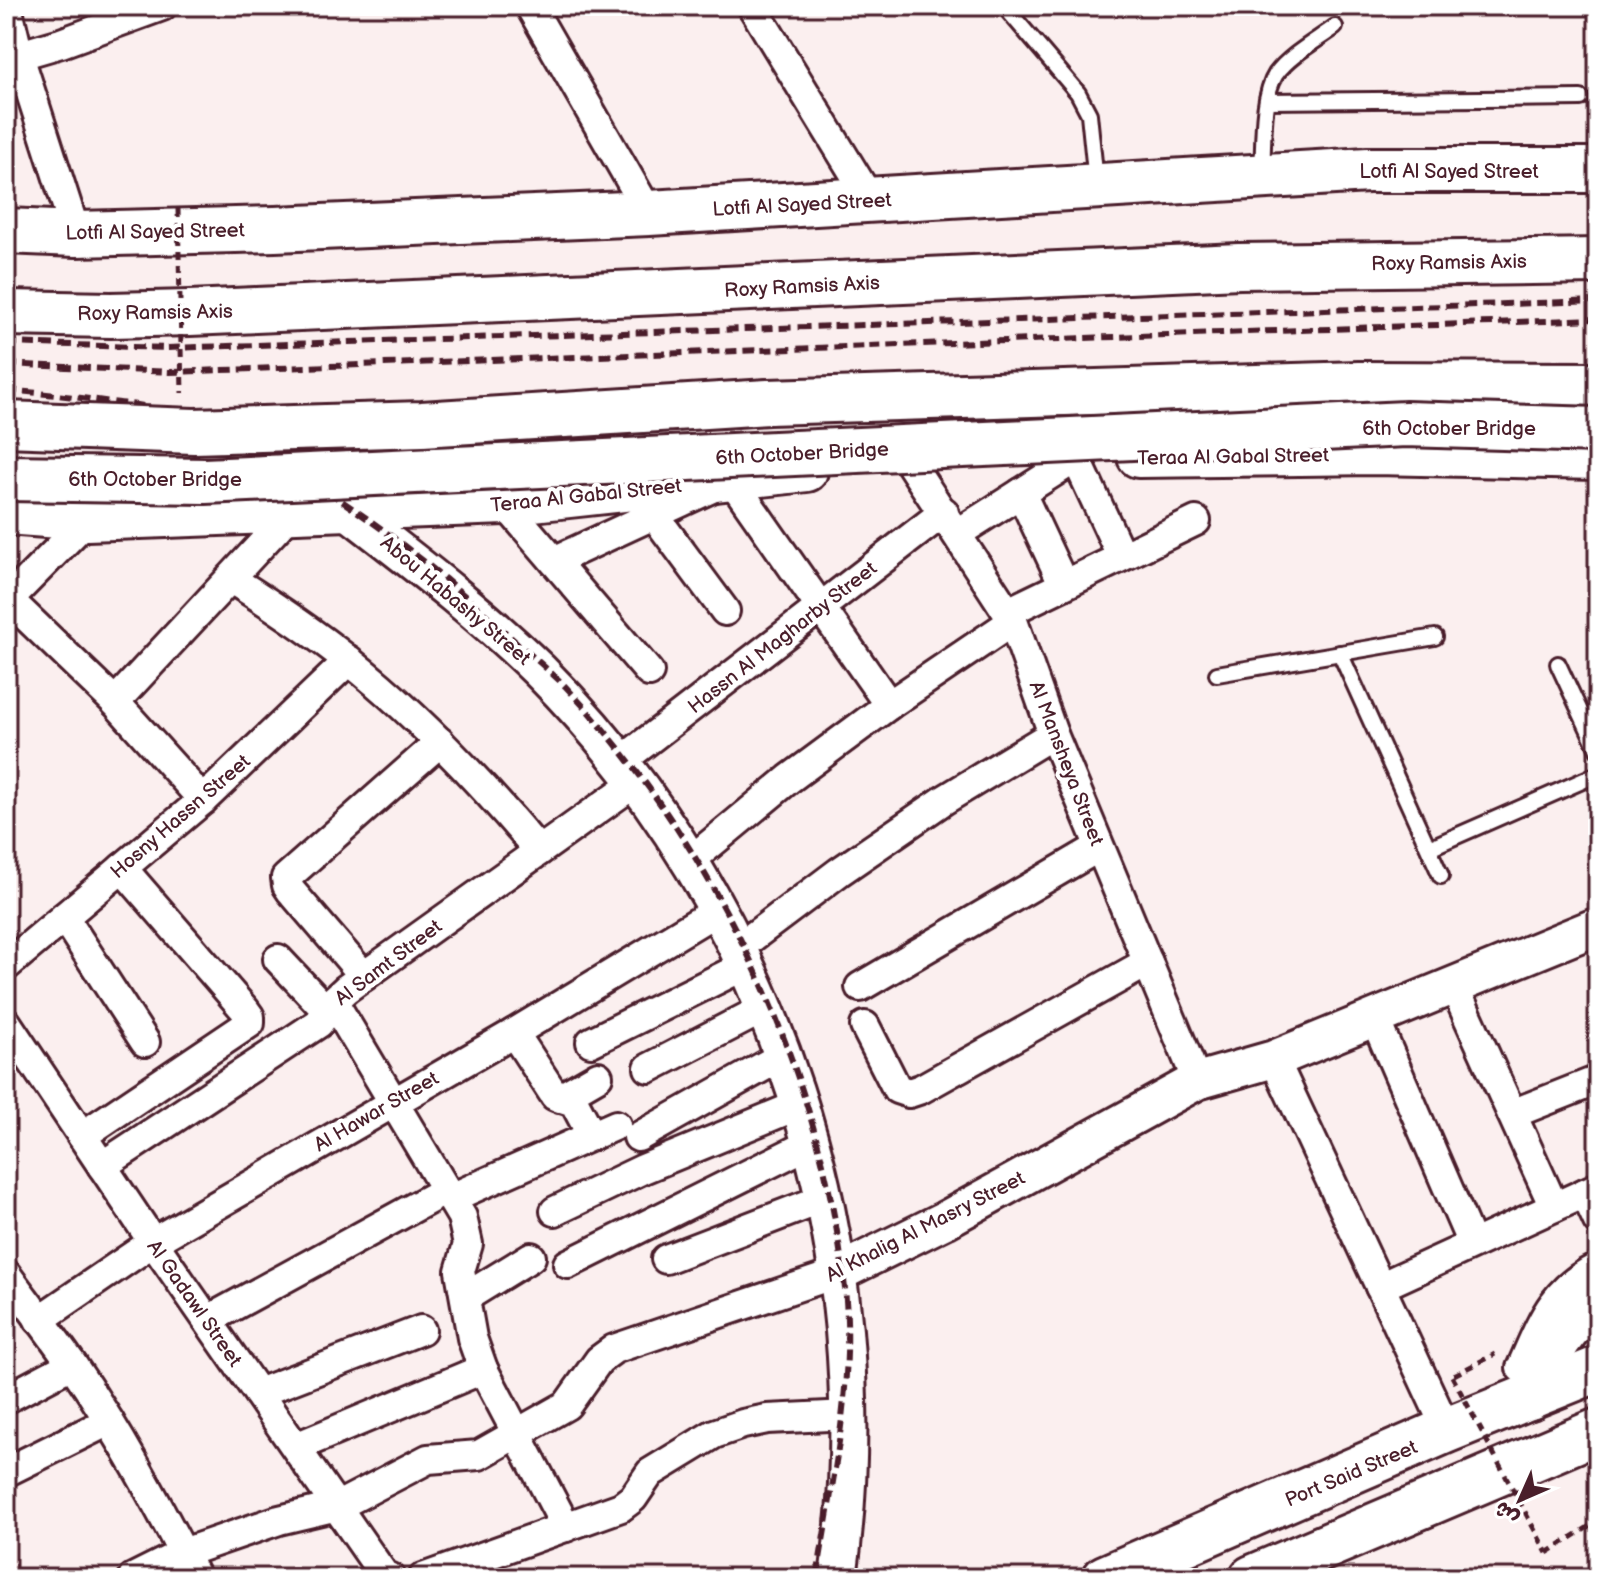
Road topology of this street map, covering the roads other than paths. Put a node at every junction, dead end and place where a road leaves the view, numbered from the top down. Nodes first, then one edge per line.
1 (7, 6) edge
2 (162, 6) edge
3 (752, 6) edge
4 (1004, 6) edge
5 (534, 8) edge
6 (1335, 27) dead end
7 (12, 58) edge
8 (1581, 98) dead end
9 (1267, 101) junction
10 (1598, 170) edge
11 (1262, 176) junction
12 (1096, 187) junction
13 (871, 201) junction
14 (649, 213) junction
15 (6, 231) edge
16 (76, 234) junction
17 (1598, 261) edge
18 (6, 313) edge
19 (1598, 385) edge
20 (6, 424) edge
21 (1598, 430) edge
22 (1076, 458) junction
23 (1598, 459) edge
24 (908, 460) junction
25 (6, 478) edge
26 (731, 479) junction
27 (1021, 493) junction
28 (505, 504) junction
29 (349, 512) junction
30 (6, 514) edge
31 (290, 514) junction
32 (654, 515) junction
33 (87, 520) junction
34 (1196, 521) dead end
35 (951, 523) junction
36 (1121, 555) junction
37 (554, 561) junction
38 (231, 579) junction
39 (1063, 583) junction
40 (7, 599) edge
41 (820, 607) junction
42 (725, 611) dead end
43 (1010, 616) junction
44 (1435, 637) dead end
45 (1340, 653) junction
46 (349, 660) junction
47 (1558, 664) dead end
48 (649, 672) dead end
49 (1217, 674) dead end
50 (115, 702) junction
51 (889, 705) junction
52 (1053, 734) junction
53 (440, 742) junction
54 (1598, 750) edge
55 (628, 772) junction
56 (1598, 774) edge
57 (203, 800) junction
58 (1099, 847) junction
59 (1429, 848) junction
60 (539, 851) junction
61 (690, 861) junction
62 (122, 868) junction
63 (1441, 876) dead end
64 (718, 910) junction
65 (64, 917) junction
66 (1598, 926) edge
67 (742, 957) junction
68 (278, 959) dead end
69 (1148, 962) junction
70 (6, 966) edge
71 (364, 976) junction
72 (1453, 984) junction
73 (860, 987) dead end
74 (330, 1006) junction
75 (765, 1008) junction
76 (1374, 1017) junction
77 (6, 1022) edge
78 (865, 1026) dead end
79 (514, 1033) junction
80 (145, 1042) dead end
81 (591, 1042) dead end
82 (784, 1055) junction
83 (1274, 1059) junction
84 (649, 1068) dead end
85 (598, 1076) dead end
86 (1598, 1080) edge
87 (1197, 1081) junction
88 (560, 1098) junction
89 (393, 1101) junction
90 (801, 1104) junction
91 (1512, 1114) junction
92 (615, 1133) junction
93 (82, 1136) junction
94 (811, 1143) junction
95 (102, 1166) junction
96 (1592, 1190) edge
97 (448, 1194) junction
98 (825, 1198) junction
99 (1554, 1207) junction
100 (555, 1211) dead end
101 (1598, 1221) edge
102 (153, 1242) junction
103 (1472, 1244) junction
104 (531, 1257) dead end
105 (666, 1259) dead end
106 (568, 1264) dead end
107 (1598, 1267) edge
108 (838, 1273) junction
109 (1380, 1287) junction
110 (11, 1292) edge
111 (466, 1297) junction
112 (1598, 1300) edge
113 (39, 1320) junction
114 (208, 1320) junction
115 (421, 1330) dead end
116 (72, 1364) junction
117 (483, 1369) junction
118 (1598, 1369) edge
119 (258, 1393) junction
120 (6, 1399) edge
121 (1517, 1402) junction
122 (849, 1415) junction
123 (109, 1421) junction
124 (1447, 1430) junction
125 (517, 1435) junction
126 (1589, 1442) edge
127 (296, 1447) junction
128 (6, 1472) edge
129 (338, 1506) junction
130 (566, 1527) junction
131 (189, 1566) edge
132 (133, 1578) edge
133 (391, 1578) edge
134 (423, 1578) edge
135 (838, 1578) edge
136 (1105, 1578) edge
137 (1252, 1578) edge

1 - 7 street
2 - 7 street
3 - 13 street
4 - 12 lane
5 - 14 street
6 - 9 lane
7 - 16 street
8 - 9 lane
9 - 11 lane
10 - 11 main road, Lotfi Al Sayed Street
11 - 12 main road, Lotfi Al Sayed Street
12 - 13 main road, Lotfi Al Sayed Street
13 - 14 main road, Lotfi Al Sayed Street
14 - 16 main road, Lotfi Al Sayed Street
15 - 16 main road, Lotfi Al Sayed Street
17 - 18 main road, Roxy Ramsis Axis
19 - 20 main road, bridge
21 - 25 main road, 6th October Bridge, bridge
22 - 23 main road, Teraa Al Gabal Street
22 - 24 main road, Teraa Al Gabal Street
22 - 27 street, Hassn Al Magharby Street
22 - 36 street
24 - 26 main road, Teraa Al Gabal Street
24 - 35 street, Al Mansheya Street
26 - 28 main road, Teraa Al Gabal Street
26 - 32 street
26 - 41 street
27 - 35 street, Hassn Al Magharby Street
27 - 39 street
28 - 29 main road, Teraa Al Gabal Street
28 - 37 street
29 - 31 main road, Teraa Al Gabal Street
29 - 55 street, Abou Habashy Street
30 - 33 main road, Teraa Al Gabal Street
31 - 33 main road, Teraa Al Gabal Street
31 - 38 street
32 - 37 street
32 - 42 street
33 - 40 street
34 - 36 street
35 - 41 street, Hassn Al Magharby Street
35 - 43 street, Al Mansheya Street
36 - 39 street
37 - 48 street
38 - 46 street
38 - 50 street
39 - 43 street
40 - 50 street
41 - 51 street
41 - 55 street, Hassn Al Magharby Street
43 - 51 street
43 - 52 street, Al Mansheya Street
44 - 45 lane
45 - 49 lane
45 - 59 lane
46 - 53 street
46 - 57 street, Hosny Hassn Street
47 - 54 lane
50 - 57 street
51 - 61 street
52 - 58 street, Al Mansheya Street
52 - 67 street
53 - 60 street
53 - 71 street
55 - 60 street, Al Samt Street
55 - 61 street, Abou Habashy Street
56 - 59 lane
57 - 62 street, Hosny Hassn Street
58 - 69 street, Al Mansheya Street
58 - 73 street
59 - 63 lane
60 - 71 street, Al Samt Street
61 - 64 street, Abou Habashy Street
62 - 65 street, Hosny Hassn Street
62 - 93 street
64 - 67 street, Abou Habashy Street
64 - 79 street, Al Hawar Street
65 - 70 street, Hosny Hassn Street
65 - 80 street
66 - 72 street, Al Khalig Al Masry Street
67 - 75 street, Abou Habashy Street
67 - 81 street
68 - 74 street
69 - 78 street
69 - 87 street, Al Mansheya Street
71 - 74 street, Al Samt Street
72 - 76 street, Al Khalig Al Masry Street
72 - 91 street
74 - 89 street
74 - 95 street, Al Samt Street
75 - 82 street, Abou Habashy Street
75 - 84 street
76 - 83 street, Al Khalig Al Masry Street
76 - 103 street
77 - 93 street, Al Gadawl Street
79 - 88 street
79 - 89 street, Al Hawar Street
82 - 90 street, Abou Habashy Street
82 - 92 street
83 - 87 street, Al Khalig Al Masry Street
83 - 109 street
85 - 88 street
86 - 91 street
87 - 108 street, Al Khalig Al Masry Street
88 - 92 street
89 - 97 street
89 - 102 street, Al Hawar Street
90 - 94 street, Abou Habashy Street
90 - 100 street
91 - 99 street
92 - 97 street
93 - 95 street, Al Gadawl Street
94 - 98 street, Abou Habashy Street
94 - 106 street
95 - 102 street, Al Gadawl Street
96 - 99 street
96 - 101 street
97 - 111 street
97 - 114 street
98 - 105 street
98 - 108 street, Abou Habashy Street
99 - 103 street
102 - 113 street, Al Hawar Street
102 - 114 street, Al Gadawl Street
103 - 109 street
104 - 111 street
107 - 121 street
108 - 122 street, Abou Habashy Street
108 - 125 street, Al Khalig Al Masry Street
109 - 124 street
110 - 113 street
111 - 117 street
112 - 121 main road
113 - 116 street
114 - 119 street, Al Gadawl Street
115 - 119 street
116 - 120 street
116 - 123 street
117 - 125 street
117 - 127 street
118 - 121 main road, Port Said Street
119 - 127 street, Al Gadawl Street
121 - 124 main road, Port Said Street
122 - 130 street
122 - 135 street, Abou Habashy Street
123 - 128 street
123 - 131 street
124 - 136 main road, Port Said Street
125 - 129 street, Al Khalig Al Masry Street
125 - 130 street
126 - 137 main road
127 - 129 street, Al Gadawl Street
129 - 131 street, Al Khalig Al Masry Street
129 - 133 street, Al Gadawl Street
130 - 134 street
131 - 132 street, Al Khalig Al Masry Street

